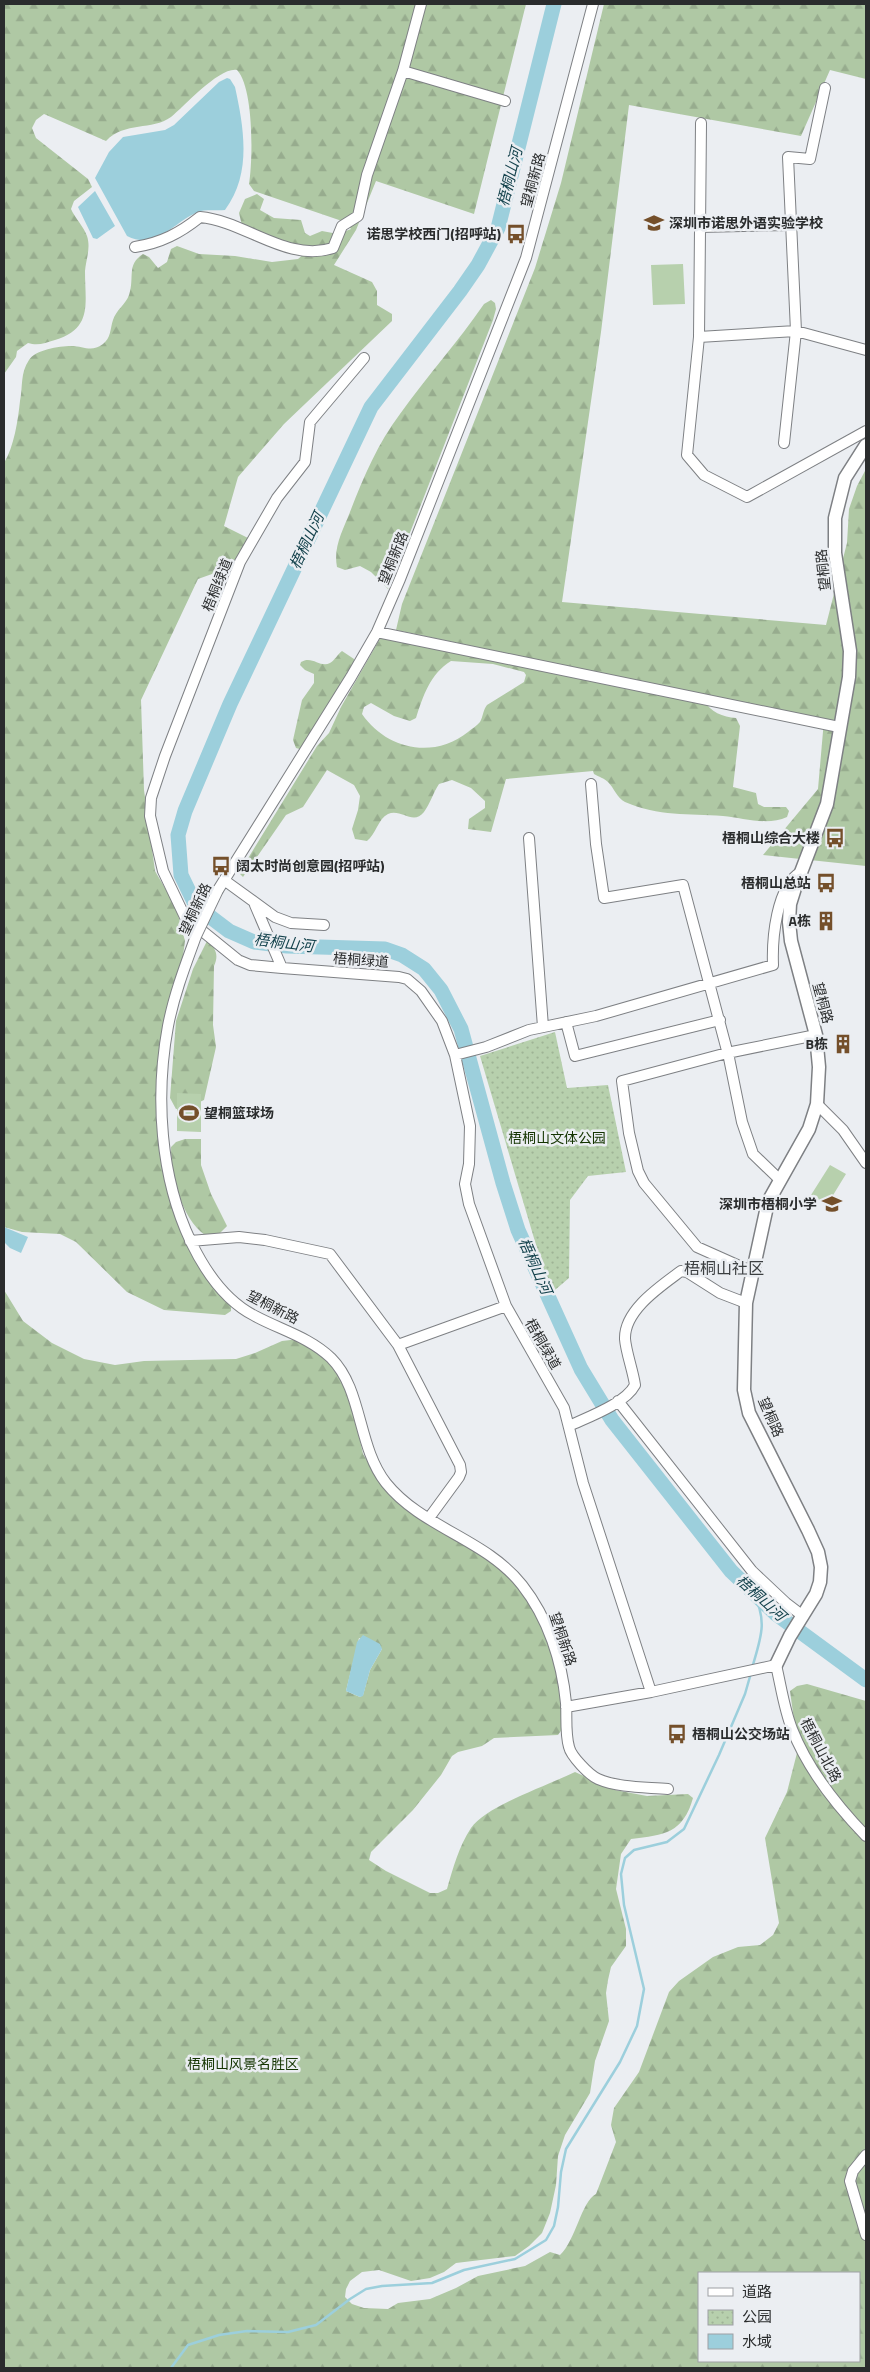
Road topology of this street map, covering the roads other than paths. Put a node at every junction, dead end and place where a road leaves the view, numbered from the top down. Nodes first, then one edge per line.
1 (421, 4) edge
2 (593, 4) edge
3 (403, 70) junction
4 (825, 88) dead end
5 (505, 101) dead end
6 (701, 123) dead end
7 (790, 225) junction
8 (700, 227) junction
9 (135, 247) dead end
10 (796, 331) junction
11 (699, 337) junction
12 (866, 350) edge
13 (364, 358) dead end
14 (866, 432) edge
15 (784, 444) dead end
16 (866, 445) edge
17 (377, 632) junction
18 (839, 727) junction
19 (591, 784) dead end
20 (529, 838) dead end
21 (801, 872) junction
22 (224, 880) junction
23 (255, 904) junction
24 (324, 925) dead end
25 (280, 964) junction
26 (710, 983) junction
27 (720, 1020) junction
28 (566, 1022) junction
29 (543, 1026) junction
30 (816, 1035) junction
31 (728, 1053) junction
32 (458, 1054) junction
33 (817, 1104) junction
34 (866, 1163) edge
35 (779, 1180) junction
36 (190, 1241) junction
37 (753, 1272) junction
38 (746, 1303) junction
39 (506, 1306) junction
40 (398, 1345) junction
41 (616, 1402) junction
42 (569, 1426) junction
43 (429, 1518) junction
44 (803, 1616) junction
45 (771, 1666) junction
46 (651, 1692) junction
47 (566, 1707) junction
48 (668, 1789) dead end
49 (866, 1836) edge
50 (866, 2156) edge
51 (866, 2235) edge

1 - 3 street
2 - 17 street, 望桐新路
3 - 5 street
3 - 9 street
4 - 7 street
6 - 8 street
7 - 8 street
7 - 10 street
8 - 11 street
10 - 11 street
10 - 12 street
10 - 15 street
11 - 14 street
13 - 25 street, 梧桐绿道
16 - 18 main road, 望桐路
17 - 18 street
17 - 22 street, 望桐新路
18 - 21 main road, 望桐路
19 - 26 street
20 - 29 street
21 - 26 street
21 - 30 main road, 望桐路
22 - 23 street
22 - 36 street, 望桐新路, bridge
23 - 24 street
23 - 25 street
25 - 32 street, 梧桐绿道
26 - 27 street
26 - 28 street
27 - 28 street
27 - 31 street
28 - 29 street
29 - 32 street
30 - 31 street
30 - 33 main road, 望桐路
31 - 35 street
31 - 37 street
32 - 39 street, 梧桐绿道
33 - 34 street
33 - 35 main road, 望桐路
35 - 37 main road, 望桐路
36 - 40 street
36 - 43 street, 望桐新路
37 - 38 main road, 望桐路
38 - 41 street
38 - 44 main road, 望桐路
39 - 40 street
39 - 42 street, 梧桐绿道
40 - 43 street
41 - 42 street
41 - 44 street
42 - 46 street, 梧桐绿道
43 - 47 street, 望桐新路
44 - 45 main road, 望桐路
45 - 46 street
45 - 49 street, 梧桐山北路
46 - 47 street
47 - 48 street, 望桐新路
50 - 51 street

